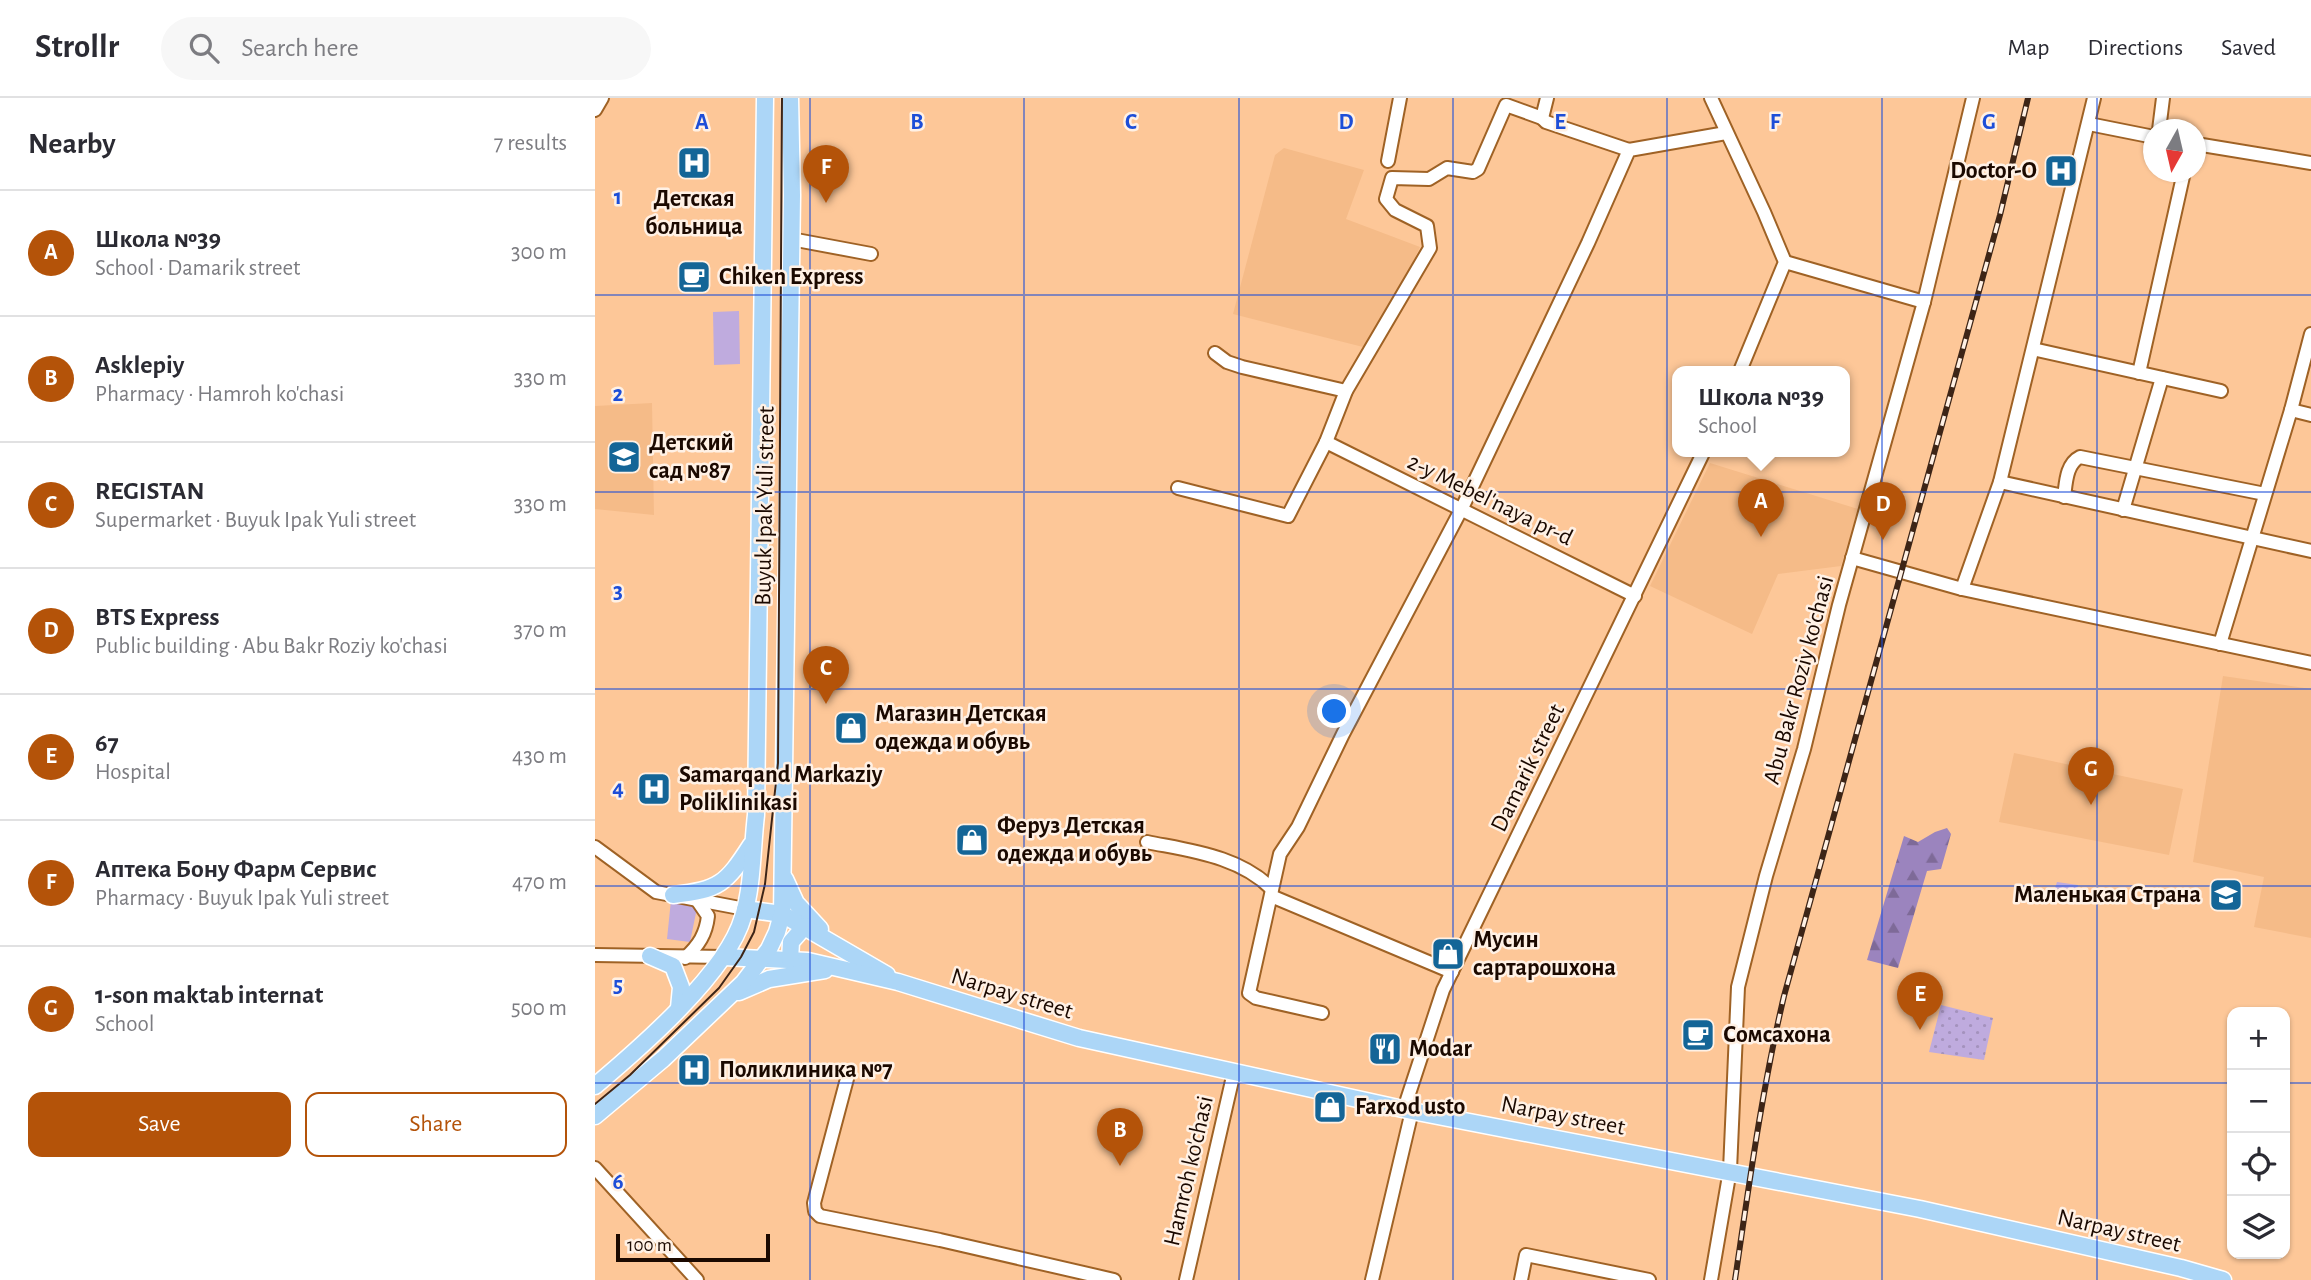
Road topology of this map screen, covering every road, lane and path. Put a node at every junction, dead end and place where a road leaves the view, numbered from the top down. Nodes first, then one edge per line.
1 (602, 98) edge
2 (765, 98) edge
3 (790, 98) edge
4 (1400, 98) edge
5 (1547, 98) edge
6 (1711, 98) edge
7 (1973, 98) edge
8 (2094, 98) edge
9 (2163, 98) edge
10 (595, 110) edge
11 (1542, 118) junction
12 (2160, 119) edge
13 (2089, 124) junction
14 (1726, 133) junction
15 (2143, 135) edge
16 (2206, 146) edge
17 (1629, 150) junction
18 (1388, 161) dead end
19 (2311, 163) edge
20 (2182, 182) edge
21 (791, 239) junction
22 (871, 254) dead end
23 (1785, 262) junction
24 (1924, 302) junction
25 (2311, 334) edge
26 (2033, 349) junction
27 (1215, 353) dead end
28 (1742, 366) edge
29 (2139, 373) junction
30 (2162, 378) junction
31 (1346, 391) junction
32 (2221, 391) dead end
33 (2291, 410) junction
34 (2311, 415) edge
35 (1326, 442) junction
36 (1701, 457) edge
37 (2136, 468) junction
38 (2000, 482) junction
39 (1178, 488) dead end
40 (2265, 494) junction
41 (2064, 497) junction
42 (1462, 508) junction
43 (2123, 510) junction
44 (2251, 539) junction
45 (2311, 551) edge
46 (1852, 558) junction
47 (1962, 589) junction
48 (1635, 596) junction
49 (2220, 644) junction
50 (2311, 663) edge
51 (1147, 842) dead end
52 (753, 843) junction
53 (595, 847) edge
54 (783, 871) junction
55 (1272, 892) junction
56 (673, 895) junction
57 (697, 900) junction
58 (745, 909) junction
59 (782, 914) junction
60 (806, 926) junction
61 (841, 947) junction
62 (595, 956) edge
63 (650, 956) junction
64 (724, 957) junction
65 (685, 958) junction
66 (763, 958) junction
67 (790, 960) junction
68 (845, 970) junction
69 (1452, 972) junction
70 (898, 982) junction
71 (727, 998) junction
72 (679, 1008) junction
73 (1322, 1013) dead end
74 (1234, 1072) junction
75 (848, 1075) dead end
76 (595, 1086) edge
77 (1408, 1110) junction
78 (595, 1116) edge
79 (595, 1168) edge
80 (1730, 1171) junction
81 (1068, 1274) edge
82 (697, 1280) edge
83 (1114, 1280) edge
84 (1186, 1280) edge
85 (1372, 1280) edge
86 (1521, 1280) edge
87 (1649, 1280) edge
88 (1711, 1280) edge
89 (2223, 1280) edge

1 - 10 street
2 - 52 main road, Buyuk Ipak Yuli street
3 - 21 main road, Buyuk Ipak Yuli street
4 - 18 street
5 - 11 street
6 - 14 street
7 - 24 street, Abu Bakr Roziy ko'chasi
8 - 13 street
9 - 12 street
11 - 17 street
11 - 31 street
13 - 15 street
13 - 26 street
14 - 17 street
14 - 23 street
16 - 19 street
17 - 42 street
20 - 29 street
21 - 22 street
21 - 54 main road, Buyuk Ipak Yuli street
23 - 24 street
23 - 28 street
24 - 46 street, Abu Bakr Roziy ko'chasi
25 - 33 street
26 - 29 street
26 - 38 street
27 - 31 street
29 - 30 street
30 - 32 street
30 - 37 street
31 - 35 street
33 - 34 street
33 - 40 street
35 - 39 street
35 - 42 street, 2-y Mebel'naya pr-d
36 - 48 street, Damarik street
37 - 40 street
37 - 41 street
37 - 43 street
38 - 41 street
38 - 47 street
40 - 44 street
41 - 43 street
42 - 48 street, 2-y Mebel'naya pr-d
42 - 55 street
43 - 44 street
44 - 45 street
44 - 49 street
46 - 47 street
46 - 80 street, Abu Bakr Roziy ko'chasi
47 - 49 street
48 - 69 street, Damarik street
49 - 50 street
51 - 55 street
52 - 56 main road
52 - 58 main road, Buyuk Ipak Yuli street
53 - 56 street
54 - 59 main road, Buyuk Ipak Yuli street
54 - 61 main road
55 - 69 street
55 - 73 street
56 - 57 street
57 - 58 street
57 - 65 street
58 - 59 main road, Narpay street
58 - 64 main road, Buyuk Ipak Yuli street
59 - 60 main road, Narpay street
59 - 66 main road
60 - 61 main road, Narpay street
60 - 67 main road
61 - 70 main road, Narpay street
62 - 63 street
63 - 65 street
63 - 72 main road
64 - 65 street
64 - 66 main road, Narpay street
64 - 72 main road, Buyuk Ipak Yuli street
66 - 67 main road, Narpay street
66 - 71 main road
67 - 68 main road, Narpay street
68 - 70 main road, Narpay street
68 - 71 main road
69 - 77 street, Damarik street
70 - 74 main road, Narpay street
71 - 78 main road
72 - 76 main road, Buyuk Ipak Yuli street
74 - 77 main road, Narpay street
74 - 84 street, Hamroh ko'chasi
75 - 81 street
77 - 80 main road, Narpay street
77 - 85 street, Damarik street
79 - 82 street
80 - 88 street, Abu Bakr Roziy ko'chasi
80 - 89 main road, Narpay street
81 - 83 street
86 - 87 street

